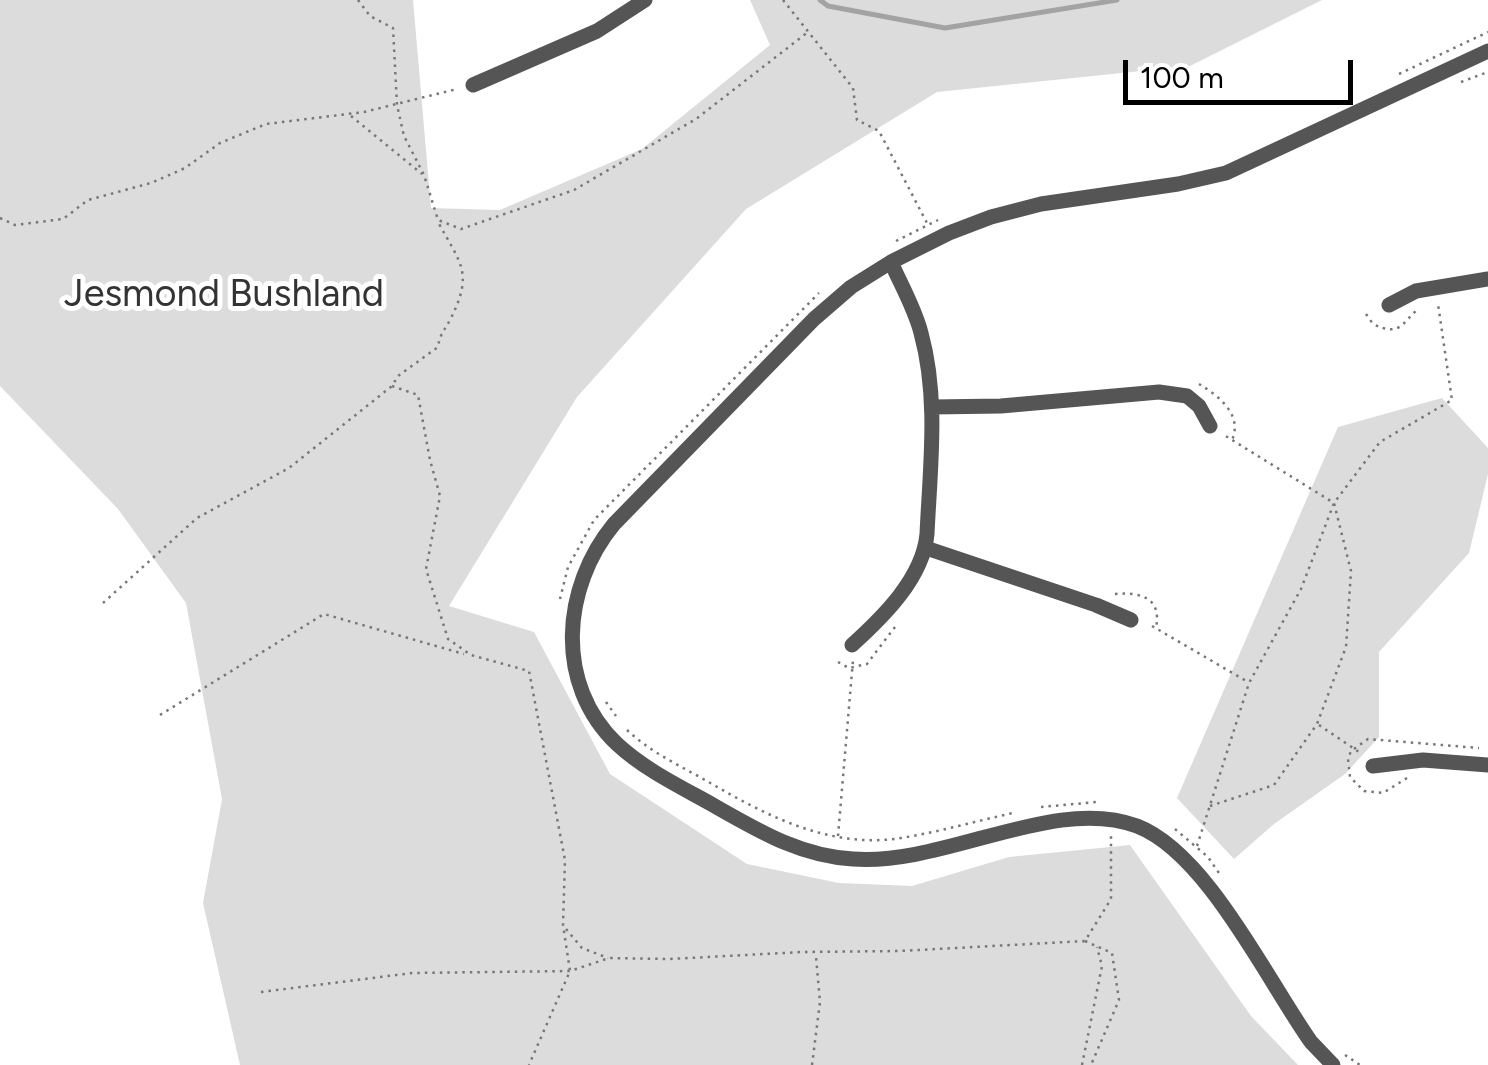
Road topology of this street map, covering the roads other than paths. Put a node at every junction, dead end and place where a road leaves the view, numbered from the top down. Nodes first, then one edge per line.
1 (645, 0) edge
2 (1488, 52) edge
3 (473, 85) road end
4 (891, 262) junction
5 (1488, 279) edge
6 (1389, 305) dead end
7 (932, 407) junction
8 (1210, 426) road end
9 (926, 548) junction
10 (1132, 620) dead end
11 (852, 646) dead end
12 (1488, 765) edge
13 (1374, 766) road end
14 (1338, 1059) edge

1 - 3 street
2 - 4 street
4 - 7 street
4 - 14 street
5 - 6 street
7 - 8 street
7 - 9 street
9 - 10 street
9 - 11 street
12 - 13 street

